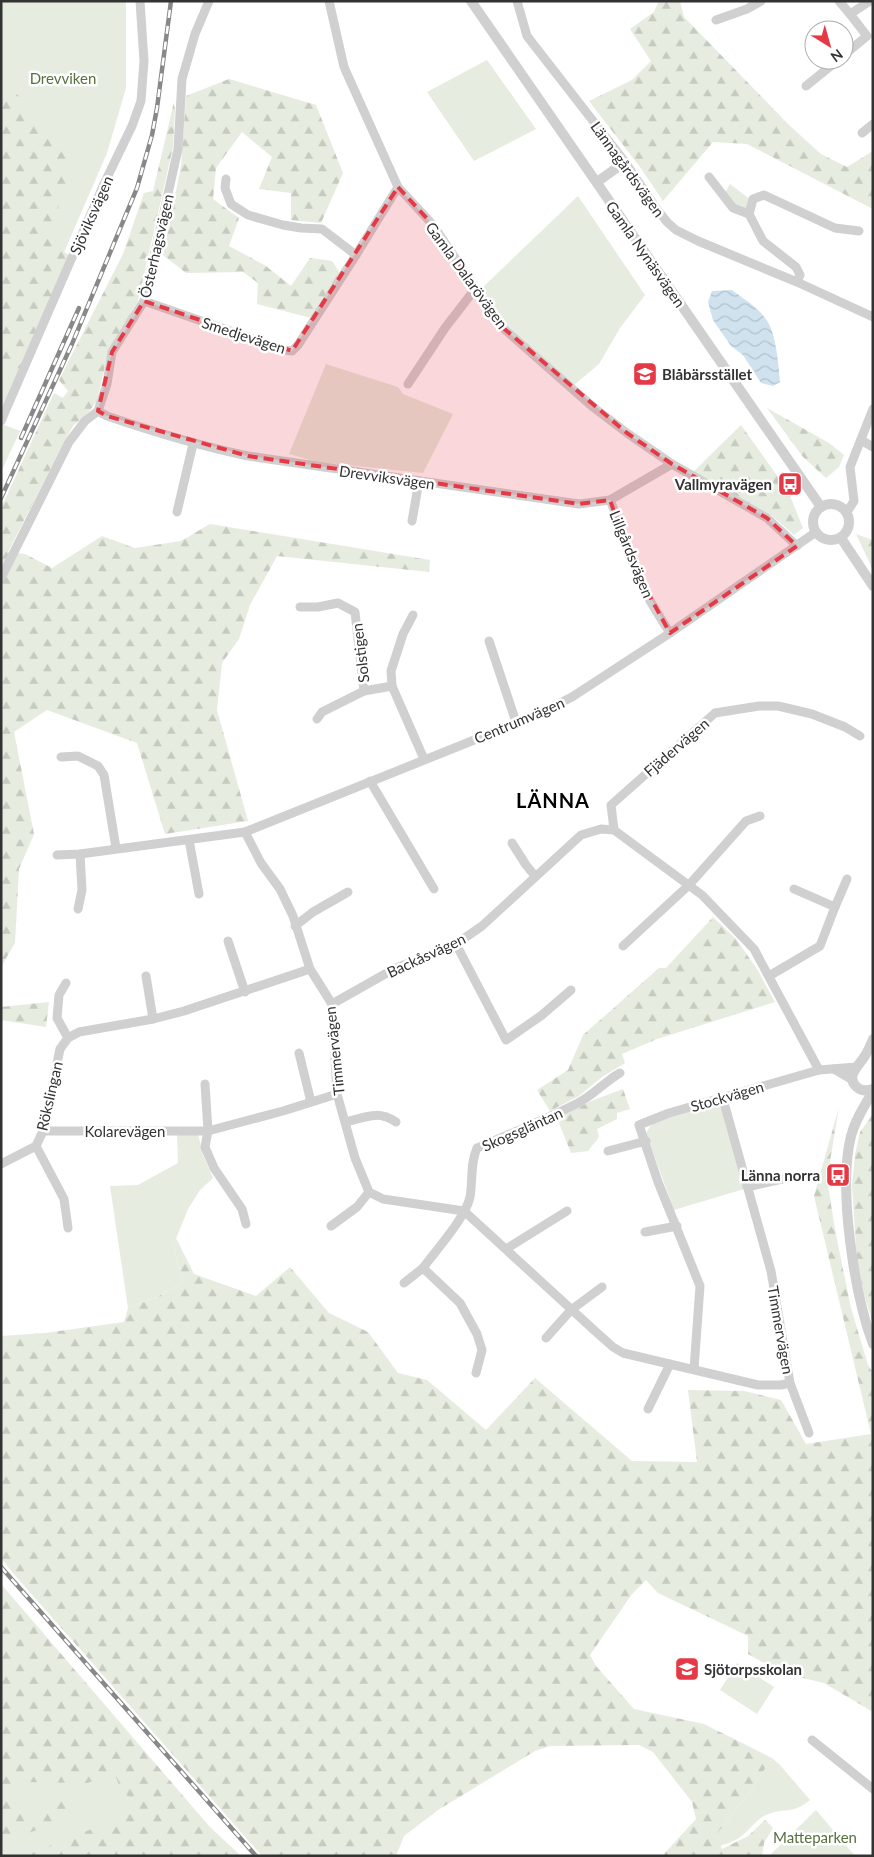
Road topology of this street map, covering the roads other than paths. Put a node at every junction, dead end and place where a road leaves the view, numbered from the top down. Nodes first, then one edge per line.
1 (140, 1) edge
2 (209, 1) edge
3 (329, 1) edge
4 (472, 1) edge
5 (517, 1) edge
6 (761, 1) edge
7 (839, 1) edge
8 (870, 1) edge
9 (850, 14) junction
10 (716, 20) dead end
11 (870, 40) edge
12 (854, 49) edge
13 (826, 70) edge
14 (806, 86) dead end
15 (873, 124) edge
16 (862, 133) dead end
17 (625, 162) junction
18 (709, 177) dead end
19 (226, 179) dead end
20 (597, 182) junction
21 (398, 187) junction
22 (749, 214) junction
23 (859, 231) dead end
24 (356, 255) junction
25 (797, 282) junction
26 (475, 289) junction
27 (144, 301) junction
28 (873, 317) edge
29 (408, 384) dead end
30 (873, 409) edge
31 (98, 411) junction
32 (1, 421) edge
33 (861, 440) junction
34 (193, 444) junction
35 (873, 447) edge
36 (672, 464) junction
37 (419, 481) junction
38 (610, 500) junction
39 (821, 507) junction
40 (177, 512) dead end
41 (846, 512) junction
42 (412, 521) dead end
43 (816, 532) junction
44 (840, 538) junction
45 (798, 546) junction
46 (1, 578) edge
47 (873, 586) edge
48 (300, 607) dead end
49 (413, 615) dead end
50 (670, 633) junction
51 (489, 641) dead end
52 (392, 686) junction
53 (364, 692) junction
54 (317, 719) dead end
55 (516, 722) junction
56 (860, 736) dead end
57 (61, 757) dead end
58 (424, 759) junction
59 (370, 781) junction
60 (760, 816) dead end
61 (614, 830) junction
62 (245, 832) junction
63 (189, 840) junction
64 (512, 843) dead end
65 (116, 848) junction
66 (80, 854) junction
67 (57, 855) dead end
68 (535, 876) junction
69 (847, 879) dead end
70 (689, 885) junction
71 (434, 889) dead end
72 (794, 889) dead end
73 (348, 892) dead end
74 (199, 894) dead end
75 (835, 907) junction
76 (78, 909) dead end
77 (296, 926) junction
78 (228, 941) dead end
79 (456, 944) junction
80 (623, 946) dead end
81 (310, 969) junction
82 (146, 976) dead end
83 (769, 976) junction
84 (66, 983) dead end
85 (571, 990) dead end
86 (245, 992) junction
87 (332, 1004) junction
88 (153, 1019) junction
89 (68, 1038) junction
90 (873, 1039) edge
91 (299, 1053) dead end
92 (873, 1063) edge
93 (858, 1065) junction
94 (834, 1069) junction
95 (819, 1070) junction
96 (620, 1073) dead end
97 (205, 1084) dead end
98 (855, 1084) junction
99 (873, 1090) edge
100 (337, 1094) junction
101 (722, 1099) junction
102 (311, 1102) junction
103 (860, 1111) junction
104 (346, 1122) junction
105 (396, 1122) dead end
106 (43, 1131) junction
107 (208, 1131) junction
108 (646, 1141) junction
109 (36, 1146) junction
110 (608, 1151) dead end
111 (1, 1164) edge
112 (791, 1176) dead end
113 (748, 1187) junction
114 (369, 1192) junction
115 (464, 1211) junction
116 (567, 1211) dead end
117 (246, 1224) dead end
118 (331, 1226) dead end
119 (677, 1226) junction
120 (68, 1228) dead end
121 (645, 1232) dead end
122 (506, 1249) junction
123 (424, 1268) junction
124 (404, 1283) dead end
125 (602, 1287) dead end
126 (572, 1310) junction
127 (546, 1338) dead end
128 (873, 1344) edge
129 (670, 1364) junction
130 (694, 1369) junction
131 (476, 1373) dead end
132 (785, 1387) junction
133 (648, 1409) dead end
134 (809, 1434) dead end
135 (812, 1740) dead end
136 (873, 1789) edge

1 - 32 street, Sjöviksvägen
2 - 27 street, Österhagsvägen
3 - 21 street, Gamla Dalarövägen
4 - 20 street, Gamla Nynäsvägen
5 - 17 street, Lännagårdsvägen
6 - 10 street
7 - 9 street
8 - 9 street
9 - 11 street
11 - 12 street
13 - 14 street
15 - 16 street
17 - 20 street
17 - 25 street, Lännagårdsvägen
18 - 22 street
19 - 24 street
20 - 39 street, Gamla Nynäsvägen
21 - 24 street, Smedjevägen
21 - 26 street, Gamla Dalarövägen
22 - 23 street
22 - 25 street
24 - 27 street, Smedjevägen
25 - 28 street, Lännagårdsvägen
26 - 29 street
26 - 36 street, Gamla Dalarövägen
27 - 31 street, Österhagsvägen
30 - 33 street
31 - 34 street, Drevviksvägen
31 - 46 street, Österhagsvägen
33 - 35 street
33 - 41 street
34 - 37 street, Drevviksvägen
34 - 40 street
36 - 38 street, Drevviksvägen
36 - 45 street, Gamla Dalarövägen
37 - 38 street, Drevviksvägen
37 - 42 street
38 - 50 street, Lillgårdsvägen
39 - 41 street
39 - 43 street
41 - 44 street
43 - 44 street
43 - 45 street, Centrumvägen
44 - 47 street
45 - 50 street, Centrumvägen
48 - 53 street, Solstigen
49 - 52 street, Solstigen
50 - 55 street, Centrumvägen
51 - 55 street
52 - 53 street, Solstigen
52 - 58 street, Solstigen
53 - 54 street, Solstigen
55 - 58 street, Centrumvägen
56 - 61 street, Fjädervägen
57 - 65 street
58 - 59 street, Centrumvägen
59 - 62 street, Centrumvägen
59 - 71 street
60 - 70 street
61 - 68 street, Backåsvägen
61 - 70 street
62 - 63 street, Centrumvägen
62 - 77 street, Timmervägen
63 - 65 street, Centrumvägen
63 - 74 street
64 - 68 street
65 - 66 street, Centrumvägen
66 - 67 street, Centrumvägen
66 - 76 street
68 - 79 street, Backåsvägen
69 - 75 street
70 - 80 street
70 - 83 street
72 - 75 street
73 - 77 street
75 - 83 street
77 - 81 street, Timmervägen
78 - 86 street
79 - 85 street
79 - 87 street, Backåsvägen
81 - 86 street
81 - 87 street, Timmervägen
82 - 88 street
83 - 95 street
84 - 89 street
86 - 88 street
87 - 100 street, Timmervägen
88 - 89 street
89 - 106 street, Rökslingan
90 - 93 street
91 - 102 street
92 - 93 street
93 - 94 street, Stockvägen
93 - 98 street
94 - 95 street, Stockvägen
94 - 98 street
95 - 101 street, Stockvägen
96 - 115 street, Skogsgläntan
97 - 107 street
98 - 99 street
98 - 103 street
99 - 103 street
100 - 102 street, Kolarevägen
100 - 104 street, Timmervägen
101 - 108 street, Stockvägen
101 - 113 street, Timmervägen
102 - 107 street, Kolarevägen
103 - 128 street
104 - 105 street
104 - 114 street, Timmervägen
106 - 107 street, Kolarevägen
106 - 109 street, Rökslingan
107 - 117 street
108 - 110 street
108 - 119 street, Stockvägen
109 - 111 street, Rökslingan
109 - 120 street
112 - 113 street
113 - 132 street, Timmervägen
114 - 115 street
114 - 118 street
115 - 122 street, Timmervägen
115 - 123 street
116 - 122 street
119 - 121 street
119 - 130 street, Stockvägen
122 - 126 street, Timmervägen
123 - 124 street
123 - 131 street
125 - 126 street
126 - 127 street
126 - 129 street, Timmervägen
129 - 130 street, Timmervägen
129 - 133 street
130 - 132 street, Timmervägen
132 - 134 street
135 - 136 street

